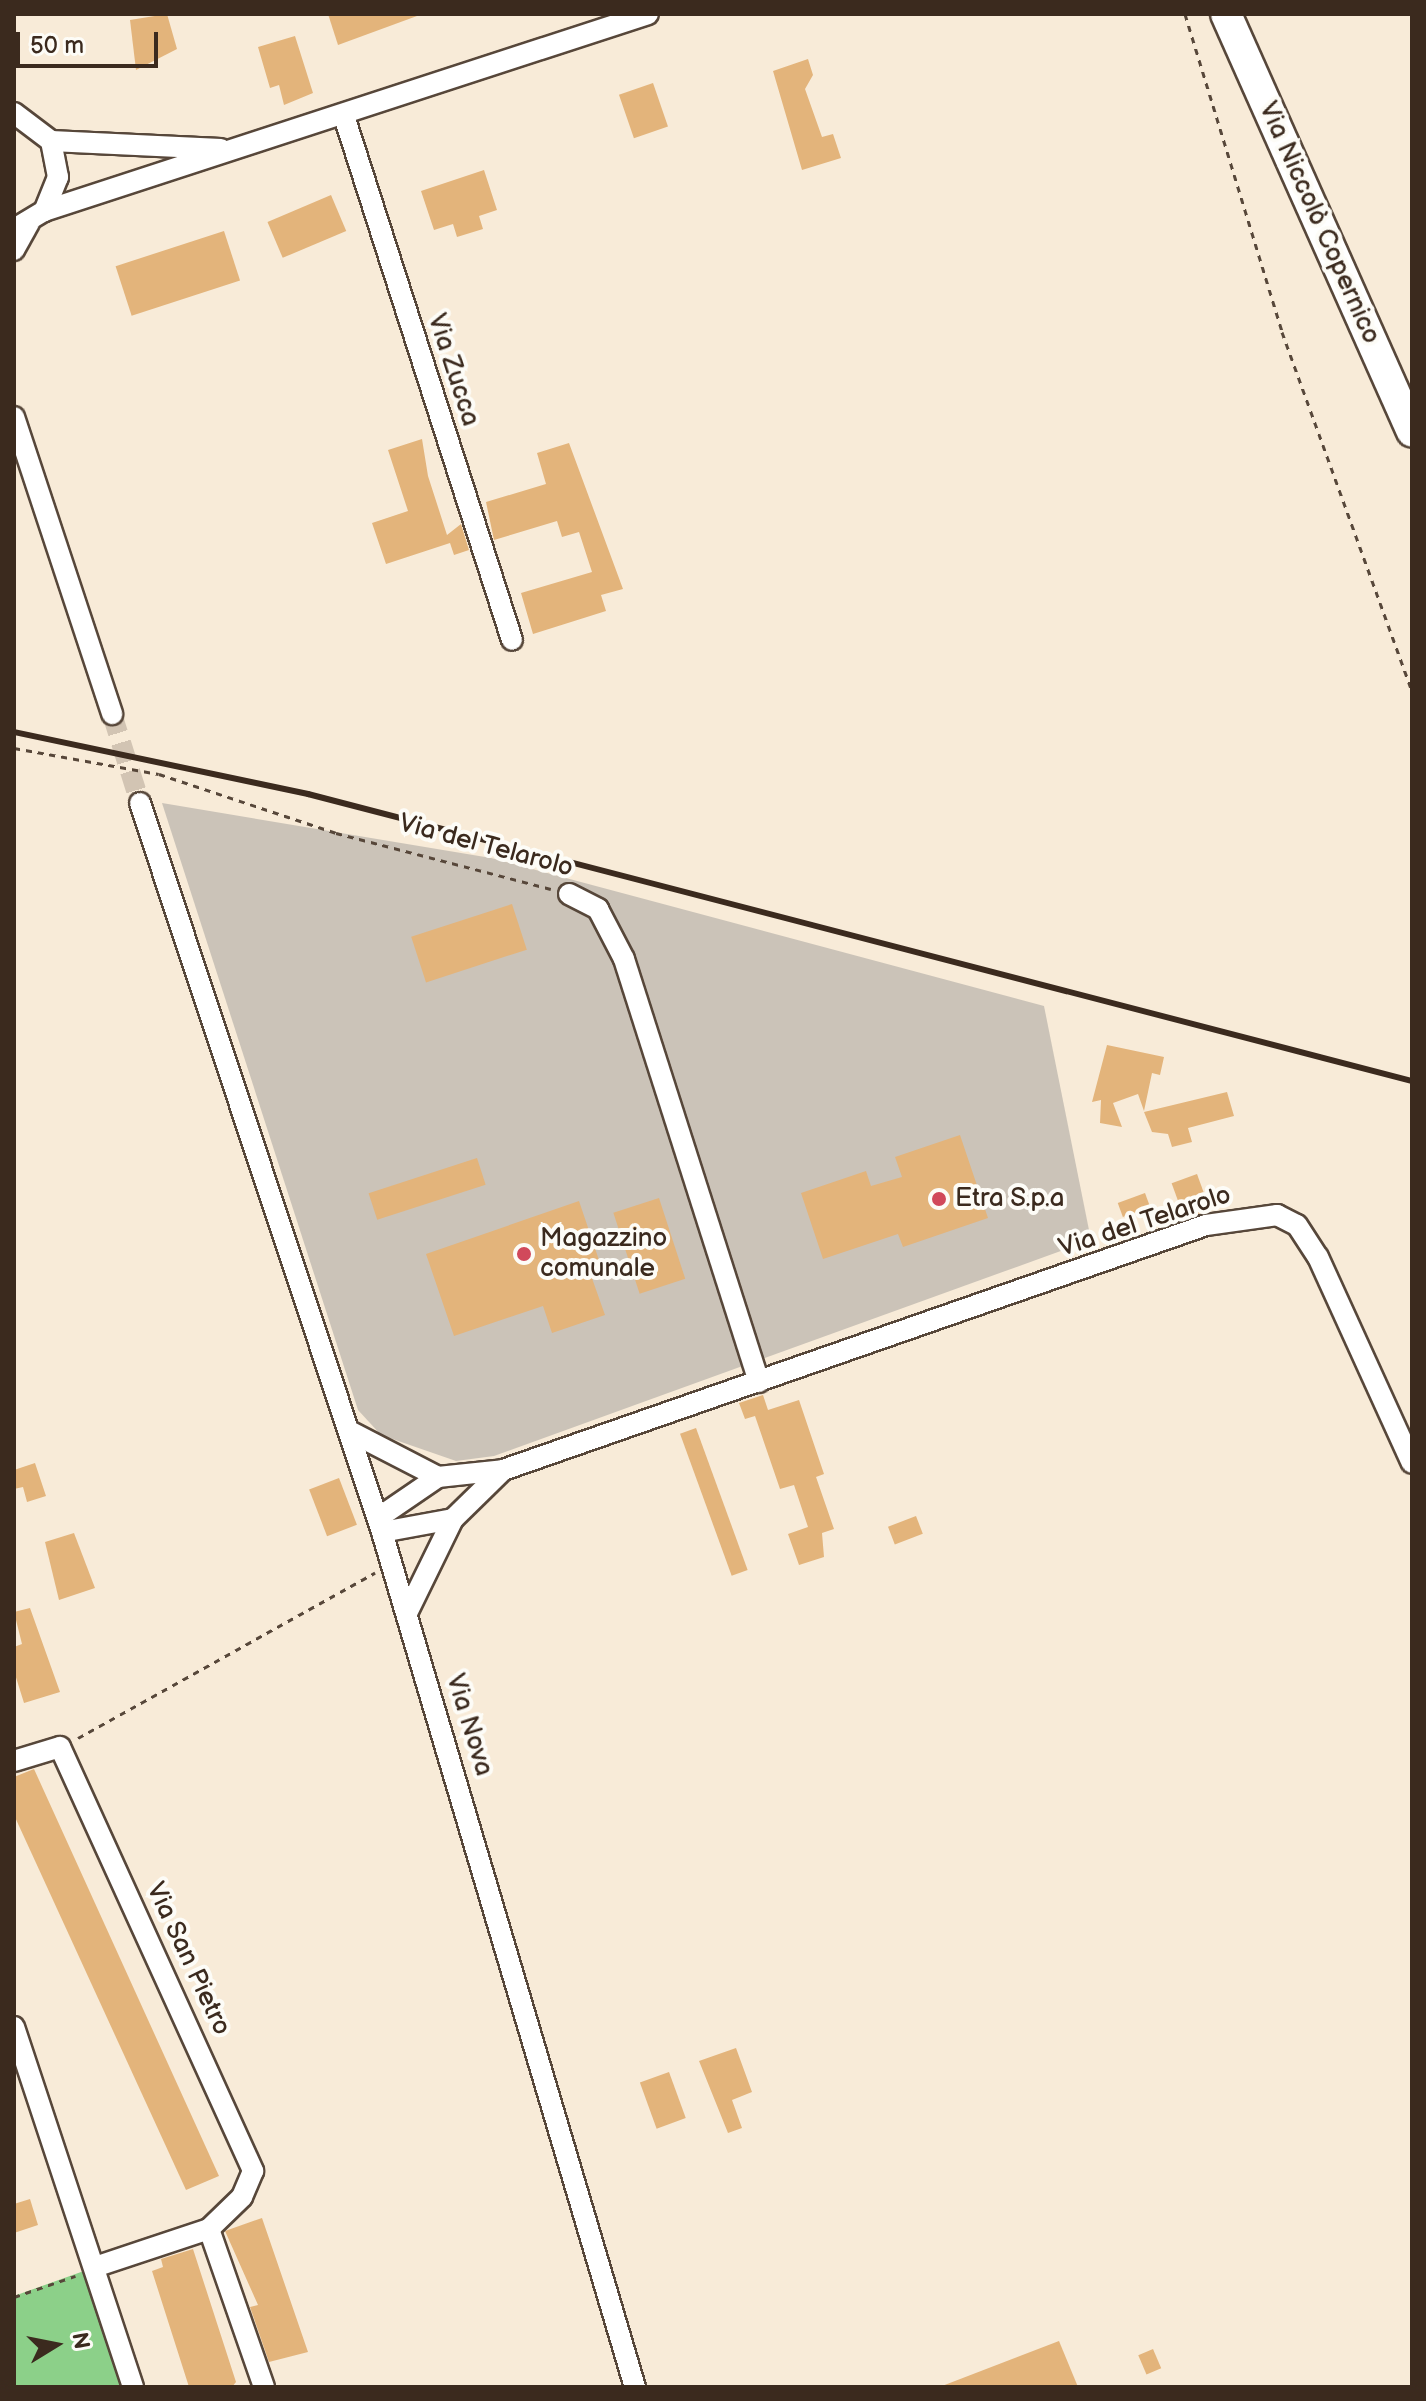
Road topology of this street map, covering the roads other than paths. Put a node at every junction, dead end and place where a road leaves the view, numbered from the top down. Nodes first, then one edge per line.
1 (648, 14) edge
2 (1226, 14) edge
3 (1245, 14) edge
4 (1269, 109) junction
5 (14, 113) edge
6 (344, 116) junction
7 (51, 141) junction
8 (245, 148) junction
9 (29, 221) edge
10 (14, 250) edge
11 (14, 407) edge
12 (15, 423) edge
13 (1412, 431) edge
14 (512, 640) dead end
15 (112, 714) tunnel mouth
16 (140, 803) tunnel mouth
17 (569, 894) road end
18 (759, 1382) junction
19 (349, 1431) junction
20 (1412, 1463) edge
21 (503, 1470) junction
22 (438, 1477) junction
23 (453, 1519) junction
24 (380, 1525) junction
25 (407, 1613) junction
26 (14, 1761) edge
27 (14, 2027) edge
28 (209, 2229) junction
29 (92, 2269) junction
30 (133, 2387) edge
31 (264, 2387) edge
32 (635, 2387) edge

1 - 6 street
2 - 4 highway, Via Niccolò Copernico
3 - 4 highway
4 - 13 highway, Via Niccolò Copernico
5 - 7 street
6 - 8 street
6 - 14 street, Via Zucca
7 - 8 street
7 - 9 street
8 - 9 street
9 - 10 street
11 - 12 street
12 - 15 street
16 - 19 street, Via Nova
17 - 18 street, Via del Telarolo
18 - 20 street, Via del Telarolo
18 - 21 street, Via del Telarolo
19 - 22 street
19 - 24 street, Via Nova
21 - 22 street
21 - 23 street
22 - 24 street
23 - 24 street
23 - 25 street
24 - 25 street, Via Nova
25 - 32 street, Via Nova
26 - 28 street, Via San Pietro
27 - 29 street
28 - 29 street, Via San Pietro
28 - 31 street
29 - 30 street

